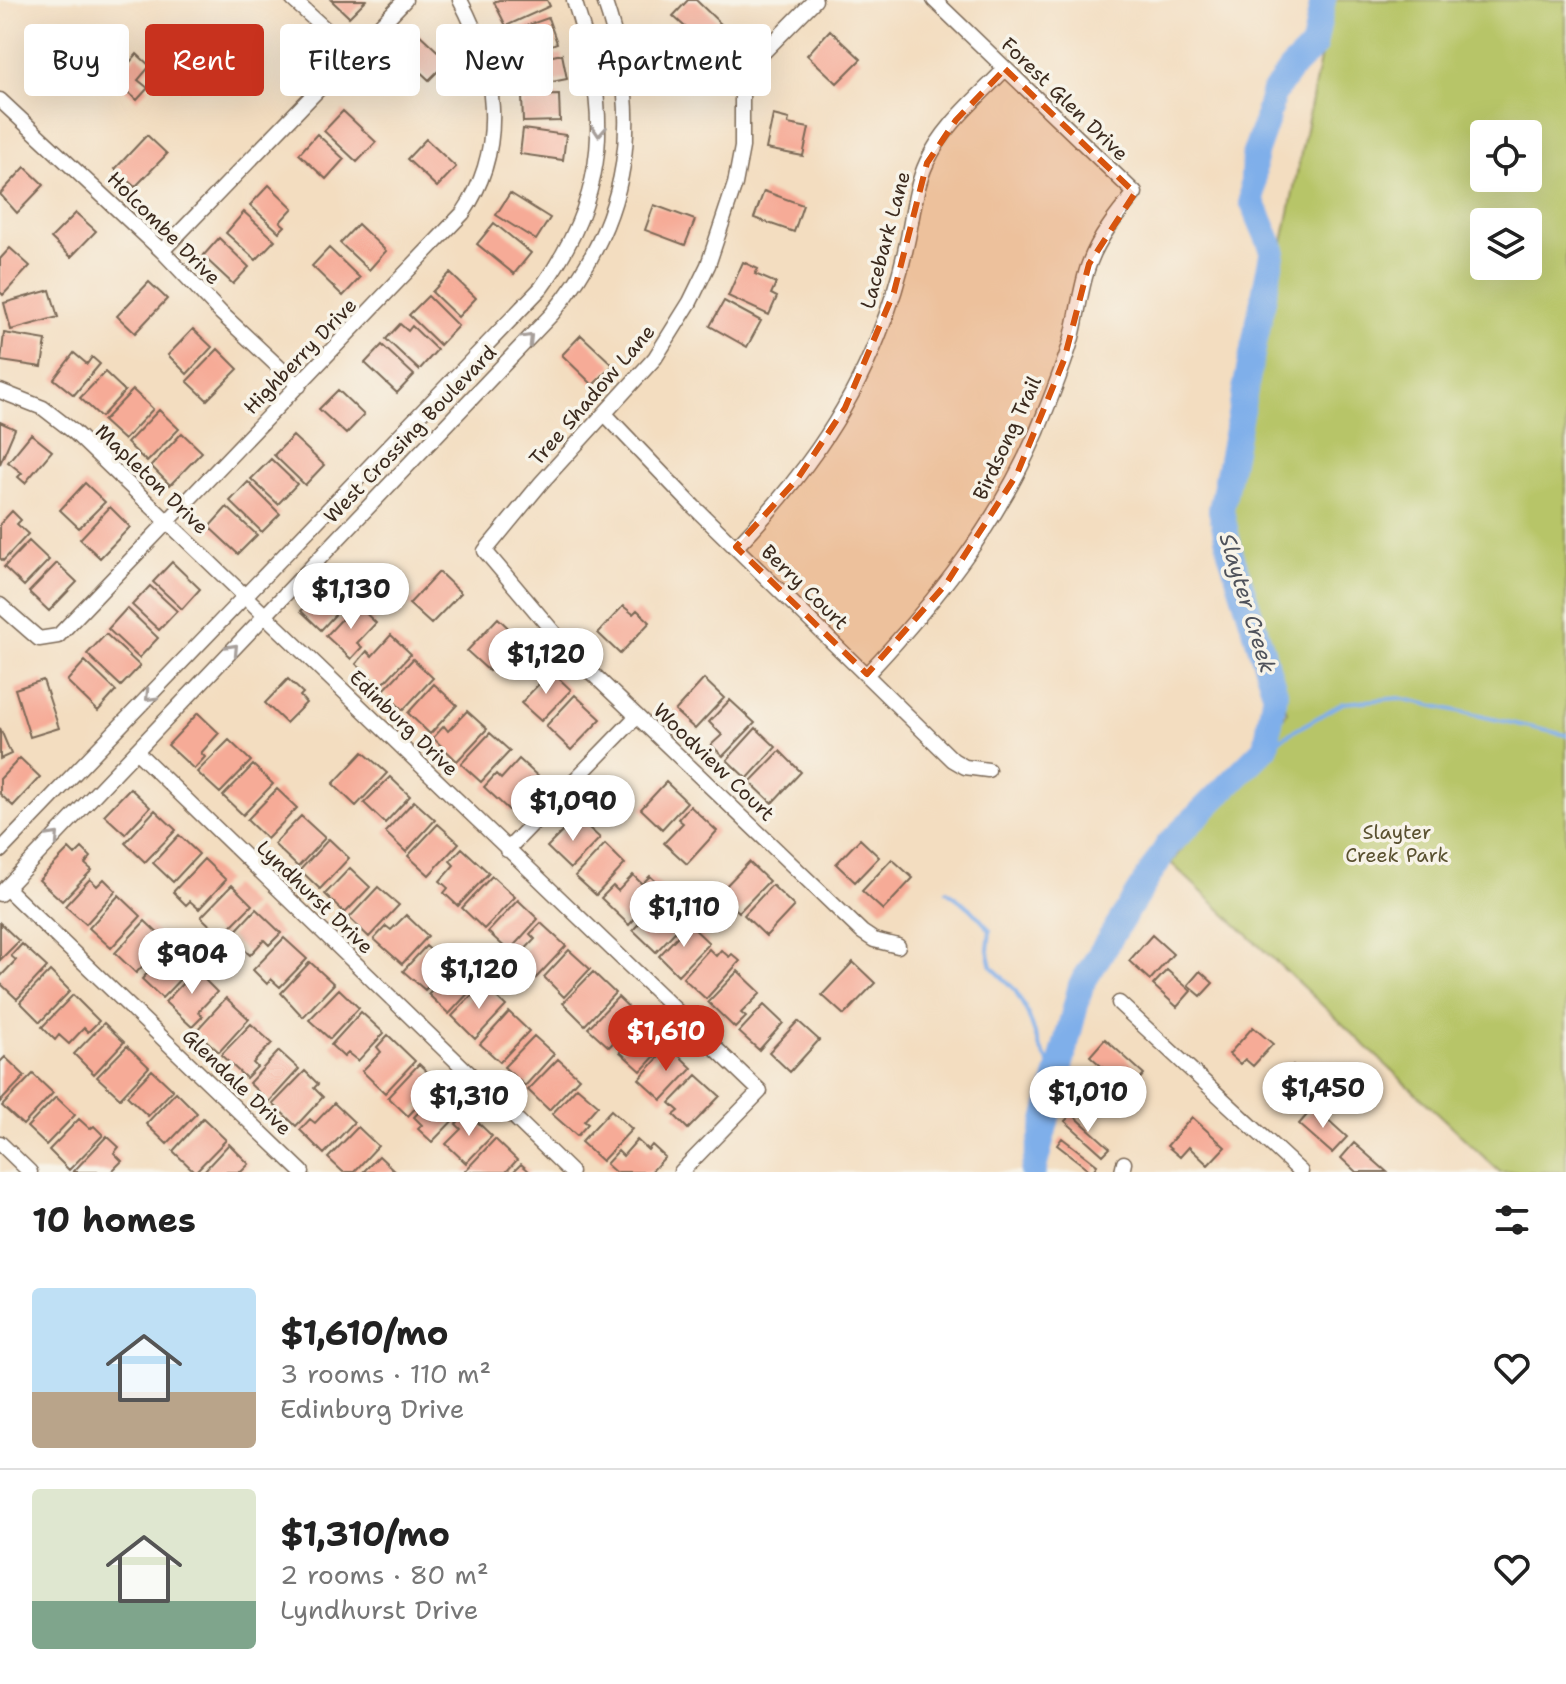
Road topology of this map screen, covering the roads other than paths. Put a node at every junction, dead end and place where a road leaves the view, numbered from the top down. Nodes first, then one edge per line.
1 (293, 0) edge
2 (405, 0) edge
3 (460, 0) edge
4 (574, 0) edge
5 (604, 0) edge
6 (815, 0) edge
7 (934, 0) edge
8 (320, 24) edge
9 (382, 24) edge
10 (1005, 69) junction
11 (312, 96) edge
12 (0, 100) edge
13 (1135, 193) joint
14 (162, 251) junction
15 (299, 386) junction
16 (0, 391) edge
17 (605, 414) junction
18 (169, 522) junction
19 (736, 547) junction
20 (485, 551) joint
21 (246, 597) junction
22 (0, 605) edge
23 (264, 615) junction
24 (867, 674) junction
25 (637, 716) junction
26 (136, 751) junction
27 (988, 770) dead end
28 (507, 850) junction
29 (0, 851) edge
30 (3, 891) edge
31 (898, 946) dead end
32 (1119, 1003) dead end
33 (0, 1143) edge
34 (30, 1172) edge
35 (302, 1172) edge
36 (571, 1172) edge
37 (681, 1172) edge
38 (1301, 1172) edge

1 - 8 street
2 - 9 street
3 - 15 street, Highberry Drive
4 -> 21 street, West Crossing Boulevard
23 -> 5 street, West Crossing Boulevard
6 - 17 street, Tree Shadow Lane
7 - 10 street, Forest Glen Drive
10 - 13 street, Forest Glen Drive
10 - 19 street, Lacebark Lane
11 - 14 street
12 - 14 street, Holcombe Drive
13 - 24 street, Birdsong Trail
14 - 15 street, Holcombe Drive
15 - 18 street, Highberry Drive
16 - 18 street, Mapleton Drive
17 - 19 street, Berry Court
17 - 20 street, Tree Shadow Lane
18 - 21 street, Mapleton Drive
18 - 22 street, Highberry Drive
19 - 24 street, Berry Court
20 - 25 street, Woodview Court
21 - 23 street, Mapleton Drive
21 -> 29 street, West Crossing Boulevard
26 -> 23 street, West Crossing Boulevard
23 - 28 street, Edinburg Drive
24 - 27 street, Berry Court
25 - 28 street
25 - 31 street, Woodview Court
30 -> 26 street, West Crossing Boulevard
26 - 36 street, Lyndhurst Drive
28 - 37 street, Edinburg Drive
30 - 35 street, Glendale Drive
32 - 38 street
33 - 34 street

